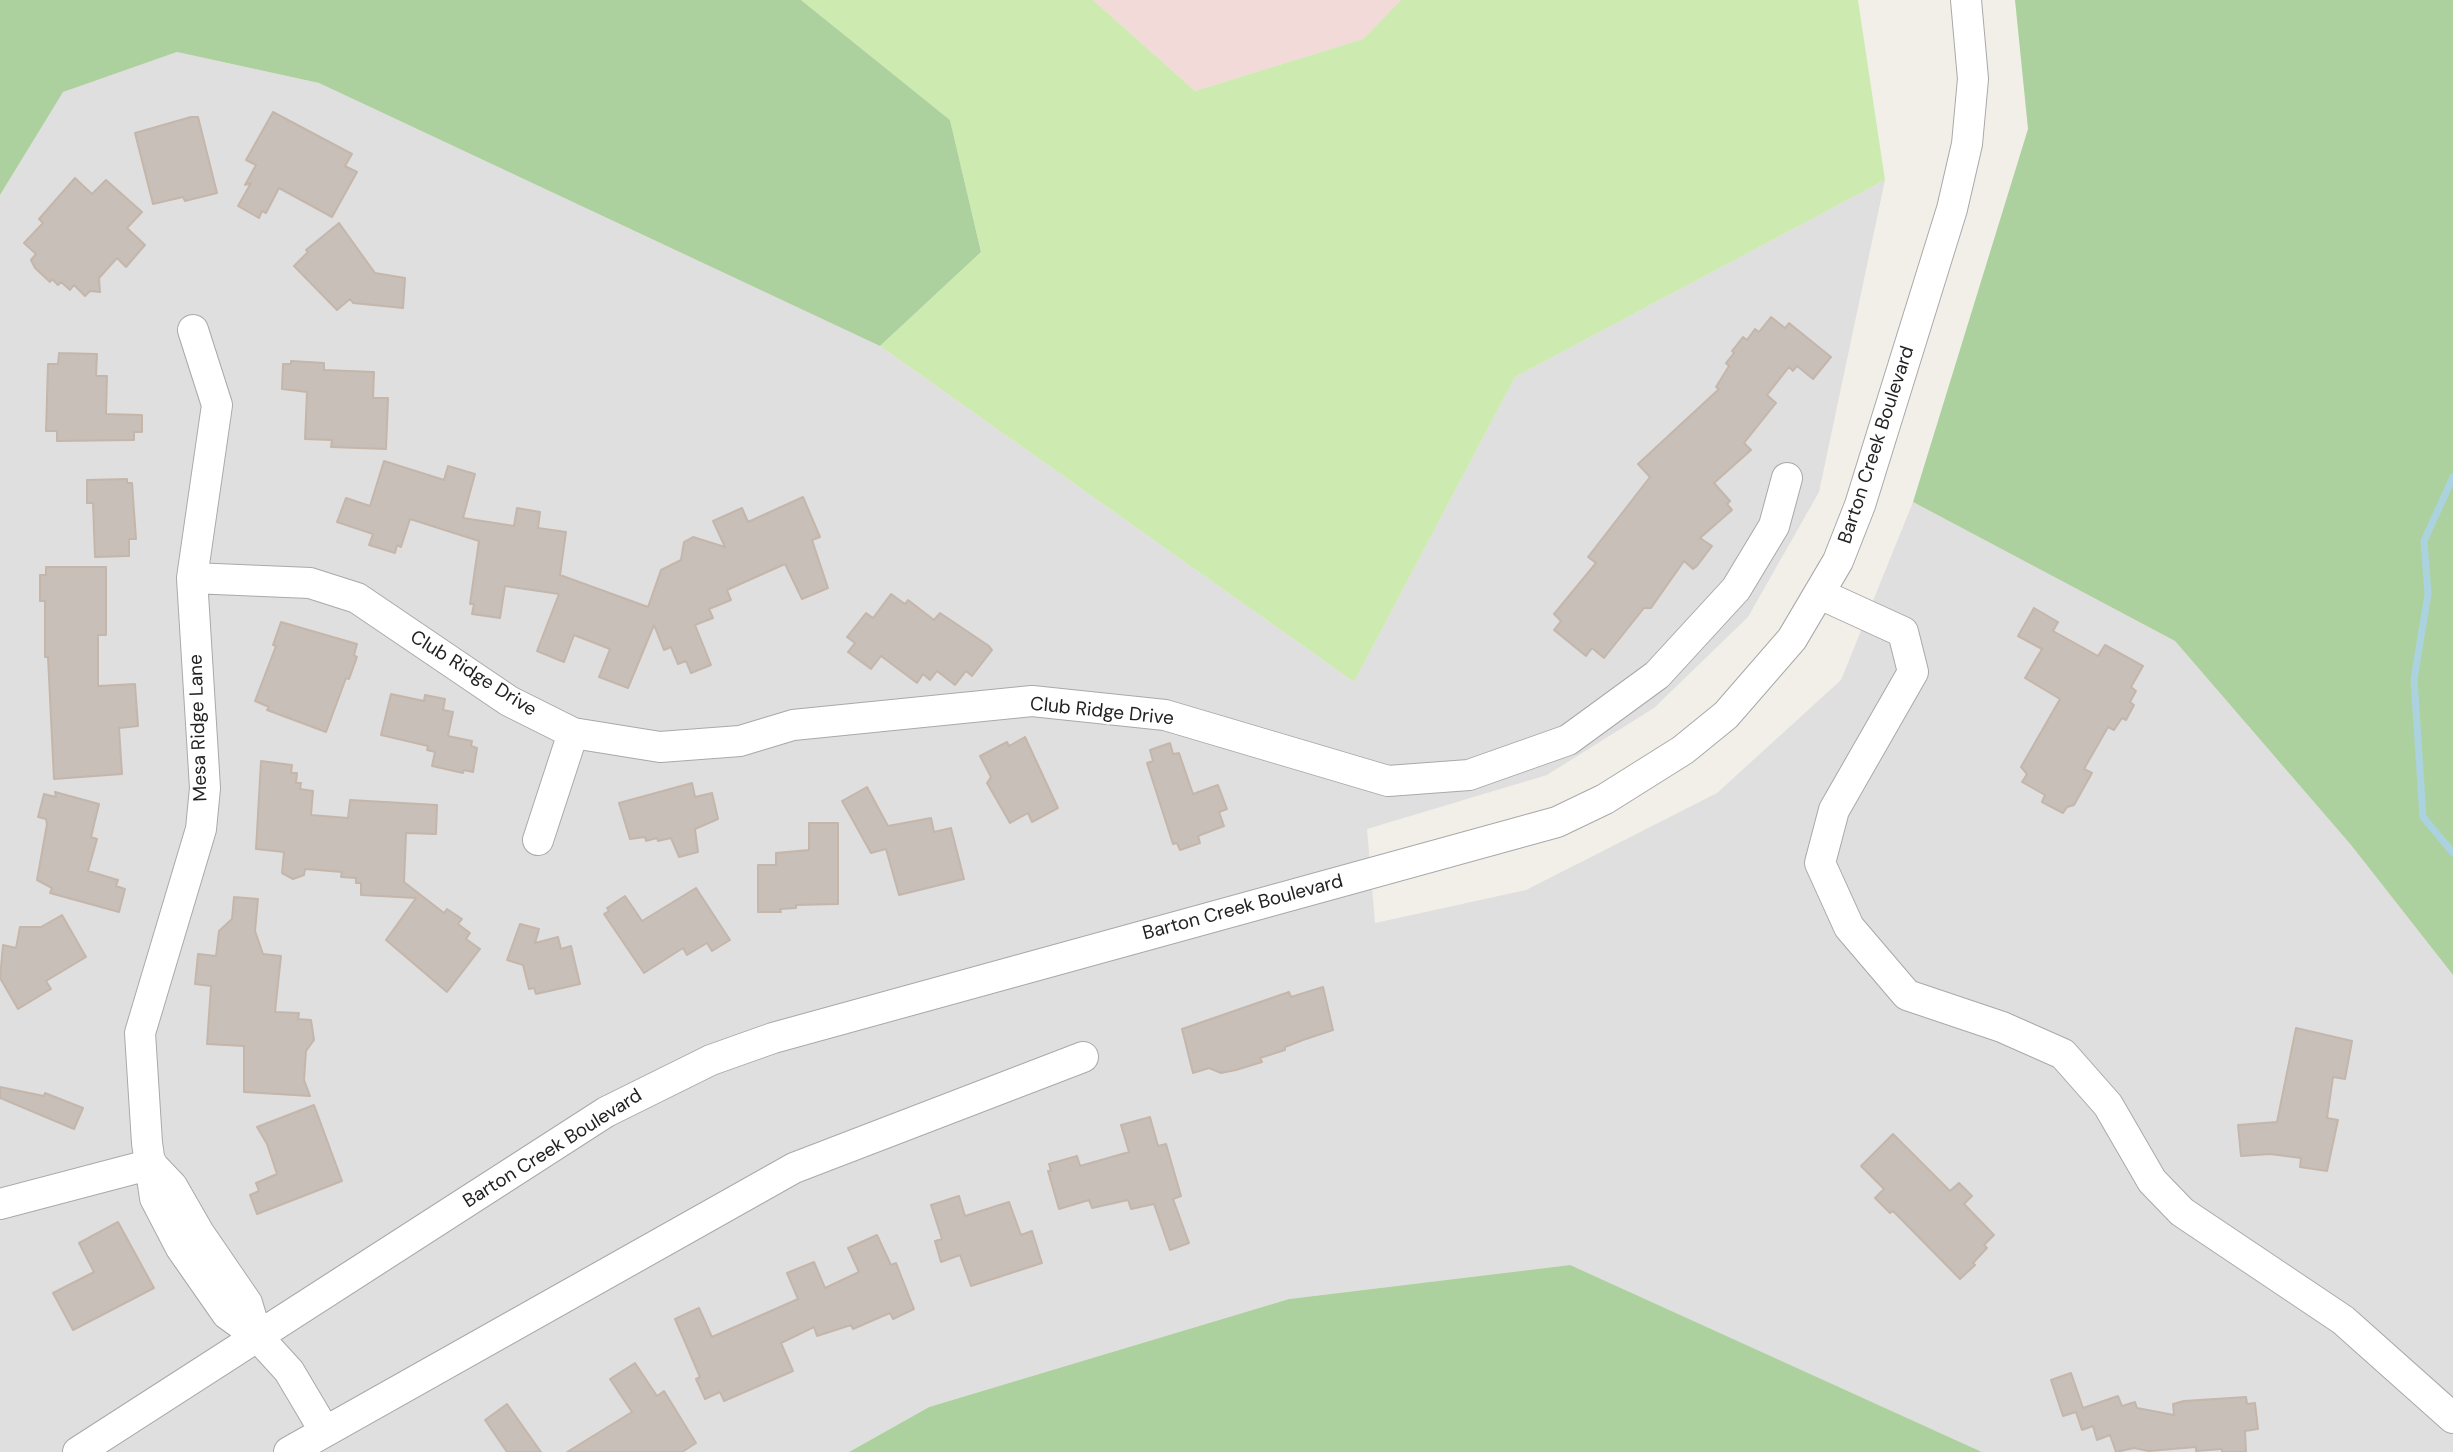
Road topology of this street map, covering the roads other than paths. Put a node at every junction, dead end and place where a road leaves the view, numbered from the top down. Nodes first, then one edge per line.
1 (1966, 0) edge
2 (193, 330) dead end
3 (1787, 478) dead end
4 (192, 578) junction
5 (1819, 594) junction
6 (573, 733) junction
7 (538, 840) dead end
8 (1083, 1057) dead end
9 (152, 1164) junction
10 (0, 1204) edge
11 (257, 1336) junction
12 (2453, 1418) edge
13 (324, 1430) junction
14 (78, 1452) edge
15 (289, 1452) edge

1 - 5 street, Barton Creek Boulevard
2 - 4 street, Mesa Ridge Lane
3 - 6 street, Club Ridge Drive
4 - 6 street, Club Ridge Drive
4 - 9 street, Mesa Ridge Lane
5 - 11 street, Barton Creek Boulevard
5 - 12 street
6 - 7 street
8 - 13 street
9 - 10 street
9 - 11 street, Mesa Ridge Lane
11 - 13 street, Mesa Ridge Lane
11 - 14 street, Barton Creek Boulevard
13 - 15 street

